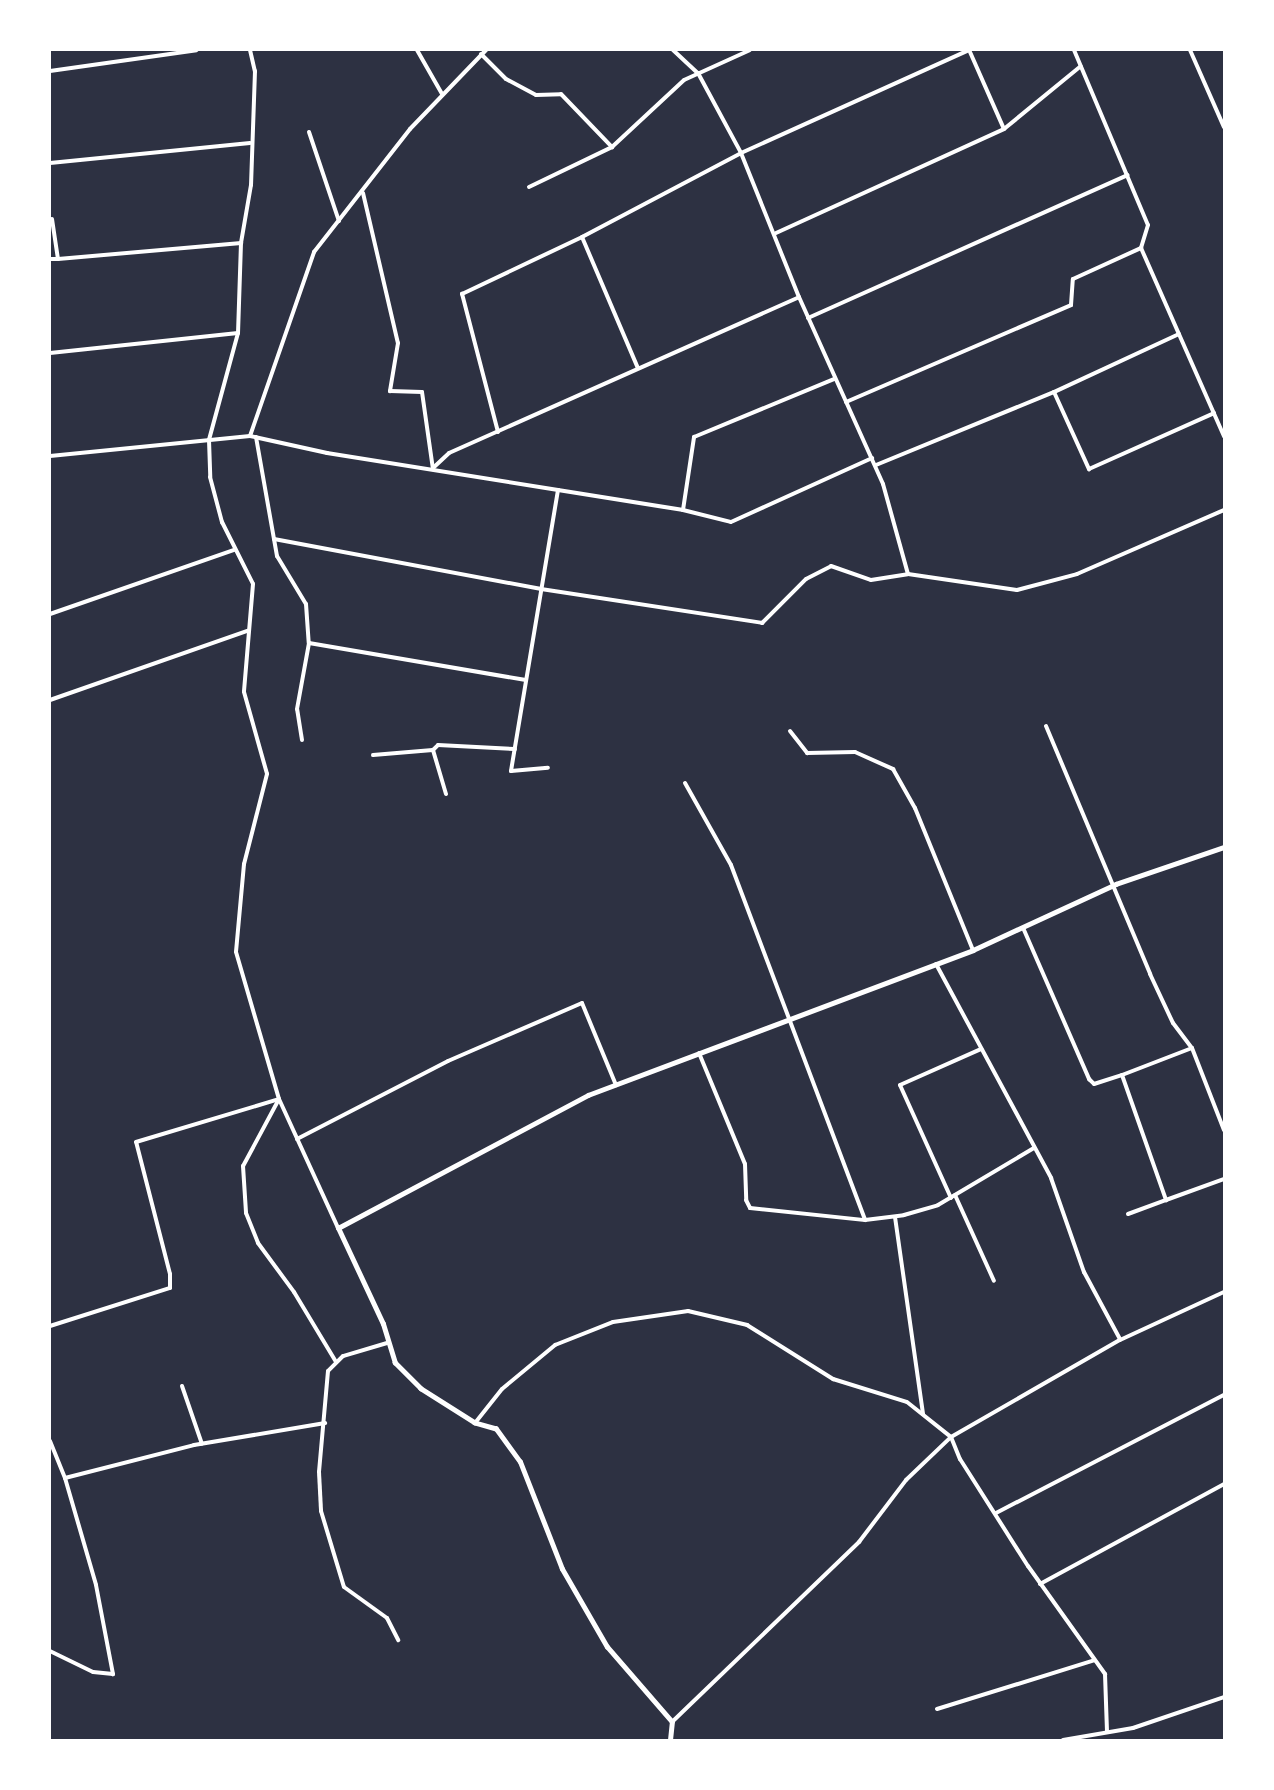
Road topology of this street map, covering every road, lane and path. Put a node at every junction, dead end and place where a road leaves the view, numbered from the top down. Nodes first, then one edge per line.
1 (197, 50) edge
2 (250, 50) edge
3 (417, 50) edge
4 (486, 50) edge
5 (673, 50) edge
6 (750, 50) edge
7 (1074, 50) edge
8 (1190, 50) edge
9 (969, 51) edge
10 (481, 54) junction
11 (1081, 66) junction
12 (50, 71) edge
13 (698, 73) junction
14 (442, 94) junction
15 (1224, 127) edge
16 (1004, 129) junction
17 (309, 132) dead end
18 (250, 143) junction
19 (612, 147) junction
20 (741, 153) junction
21 (50, 163) edge
22 (1127, 175) junction
23 (529, 187) dead end
24 (363, 192) junction
25 (52, 219) dead end
26 (339, 222) junction
27 (776, 233) junction
28 (582, 237) junction
29 (241, 243) junction
30 (1141, 248) junction
31 (50, 259) edge
32 (58, 259) junction
33 (799, 297) junction
34 (808, 318) junction
35 (238, 333) junction
36 (1179, 334) junction
37 (50, 353) edge
38 (638, 368) junction
39 (834, 379) junction
40 (1054, 392) junction
41 (846, 402) junction
42 (1214, 413) junction
43 (498, 432) junction
44 (250, 436) junction
45 (1224, 436) edge
46 (256, 437) junction
47 (208, 440) junction
48 (50, 456) edge
49 (872, 458) junction
50 (876, 465) junction
51 (433, 469) junction
52 (558, 490) junction
53 (683, 510) junction
54 (1224, 510) edge
55 (274, 539) junction
56 (234, 550) junction
57 (908, 574) junction
58 (542, 589) junction
59 (50, 614) edge
60 (247, 631) junction
61 (309, 643) junction
62 (526, 680) junction
63 (50, 700) edge
64 (1046, 726) dead end
65 (790, 731) dead end
66 (302, 740) dead end
67 (515, 749) junction
68 (434, 750) junction
69 (373, 755) dead end
70 (548, 768) dead end
71 (685, 783) dead end
72 (446, 794) dead end
73 (1224, 847) edge
74 (1116, 884) junction
75 (1024, 930) junction
76 (973, 951) junction
77 (936, 964) junction
78 (792, 1021) junction
79 (1192, 1048) junction
80 (981, 1049) junction
81 (699, 1053) junction
82 (1122, 1075) junction
83 (616, 1085) junction
84 (279, 1099) junction
85 (1224, 1130) edge
86 (297, 1139) junction
87 (1034, 1148) junction
88 (1224, 1179) edge
89 (953, 1196) junction
90 (1166, 1200) junction
91 (1128, 1214) dead end
92 (895, 1217) junction
93 (865, 1220) junction
94 (338, 1228) junction
95 (994, 1281) dead end
96 (1224, 1292) edge
97 (50, 1326) edge
98 (1120, 1340) junction
99 (387, 1344) junction
100 (336, 1362) junction
101 (182, 1386) dead end
102 (1224, 1395) edge
103 (923, 1415) junction
104 (475, 1422) junction
105 (325, 1424) junction
106 (951, 1437) junction
107 (50, 1441) edge
108 (202, 1444) junction
109 (65, 1478) junction
110 (1224, 1484) edge
111 (996, 1513) junction
112 (1040, 1584) junction
113 (398, 1640) dead end
114 (50, 1651) edge
115 (1095, 1660) junction
116 (1224, 1697) edge
117 (937, 1708) dead end
118 (672, 1722) junction
119 (1107, 1732) junction
120 (670, 1740) edge
121 (1063, 1740) edge

1 - 12 street
2 - 18 street
3 - 14 street
4 - 10 street
5 - 13 street
6 - 13 street
7 - 11 street
8 - 15 street
9 - 16 street
9 - 20 street
10 - 14 street
10 - 19 street
11 - 16 street
11 - 22 street
13 - 19 street
13 - 20 street
14 - 24 street
16 - 27 street
17 - 26 street
18 - 21 street
18 - 29 street
19 - 23 street
20 - 27 street
20 - 28 street
22 - 30 street
22 - 34 street
24 - 26 street
24 - 51 street
25 - 32 street
26 - 44 street
27 - 33 street
28 - 38 street
28 - 43 street
29 - 32 street
29 - 35 street
30 - 36 street
30 - 41 street
31 - 32 street
33 - 34 street
33 - 38 street
34 - 39 street
35 - 37 street
35 - 47 street
36 - 40 street
36 - 42 street
38 - 43 street
39 - 41 street
39 - 53 street
40 - 42 street
40 - 50 street
41 - 49 street
42 - 45 street
43 - 51 street
44 - 46 street
44 - 47 street
46 - 51 street
46 - 55 street
47 - 48 street
47 - 56 street
49 - 50 street
49 - 53 street
50 - 57 street
51 - 52 street
52 - 53 street
52 - 58 street
54 - 57 street
55 - 58 street
55 - 61 street
56 - 59 street
56 - 60 street
57 - 58 street
58 - 62 street
60 - 63 street
60 - 84 street
61 - 62 street
61 - 66 street
62 - 67 street
64 - 74 street
65 - 76 street
67 - 68 street
67 - 70 street
68 - 69 street
68 - 72 street
71 - 78 street
73 - 74 street
74 - 75 street
74 - 79 street
75 - 76 street
75 - 82 street
76 - 77 street
77 - 78 street
77 - 80 street
78 - 81 street
78 - 93 street
79 - 82 street
79 - 85 street
80 - 87 street
80 - 89 street
81 - 83 street
81 - 93 street
82 - 90 street
83 - 86 street
83 - 94 street
84 - 86 street
84 - 97 street
84 - 100 street
86 - 94 street
87 - 89 street
87 - 98 street
88 - 90 street
89 - 92 street
89 - 95 street
90 - 91 street
92 - 93 street
92 - 103 street
94 - 99 street
96 - 98 street
98 - 106 street
99 - 100 street
99 - 104 street
100 - 105 street
101 - 108 street
102 - 111 street
103 - 104 street
103 - 106 street
104 - 118 street
105 - 108 street
105 - 113 street
106 - 111 street
106 - 118 street
107 - 109 street
108 - 109 street
109 - 114 street
110 - 112 street
111 - 112 street
112 - 115 street
115 - 117 street
115 - 119 street
116 - 119 street
118 - 120 street
119 - 121 street

